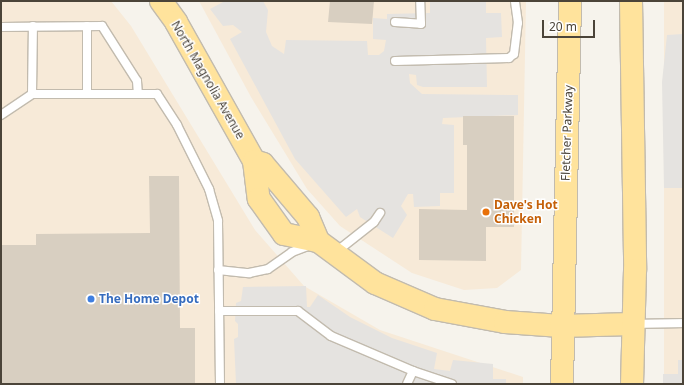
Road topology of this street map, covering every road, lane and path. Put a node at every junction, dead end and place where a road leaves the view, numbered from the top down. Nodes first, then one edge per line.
1 (161, 1) edge
2 (420, 1) edge
3 (515, 1) edge
4 (570, 1) edge
5 (631, 1) edge
6 (395, 22) dead end
7 (33, 26) junction
8 (87, 26) junction
9 (1, 27) edge
10 (395, 60) dead end
11 (32, 94) junction
12 (87, 94) junction
13 (138, 94) junction
14 (1, 115) edge
15 (254, 161) junction
16 (380, 213) dead end
17 (326, 247) junction
18 (218, 270) junction
19 (219, 311) junction
20 (683, 323) edge
21 (632, 324) junction
22 (561, 326) junction
23 (413, 371) junction
24 (443, 382) edge
25 (220, 384) edge
26 (407, 384) edge
27 (452, 384) edge
28 (562, 384) edge
29 (632, 384) edge

1 - 15 main road, North Magnolia Avenue
2 - 6 lane
3 - 10 lane
4 - 22 main road, Fletcher Parkway
5 - 21 main road
7 - 8 lane
7 - 9 lane
7 - 11 lane
8 - 12 lane
8 - 13 lane
11 - 12 lane
11 - 14 lane
12 - 13 lane
13 - 18 lane
15 - 17 main road, North Magnolia Avenue
15 - 17 main road, North Magnolia Avenue
16 - 17 lane
17 - 18 lane
17 - 22 main road, North Magnolia Avenue
18 - 19 lane
19 - 23 lane
19 - 25 lane
20 - 21 lane
21 - 22 main road, North Magnolia Avenue
21 - 29 main road
22 - 28 main road, Fletcher Parkway
23 - 24 lane
23 - 26 lane
24 - 27 lane

